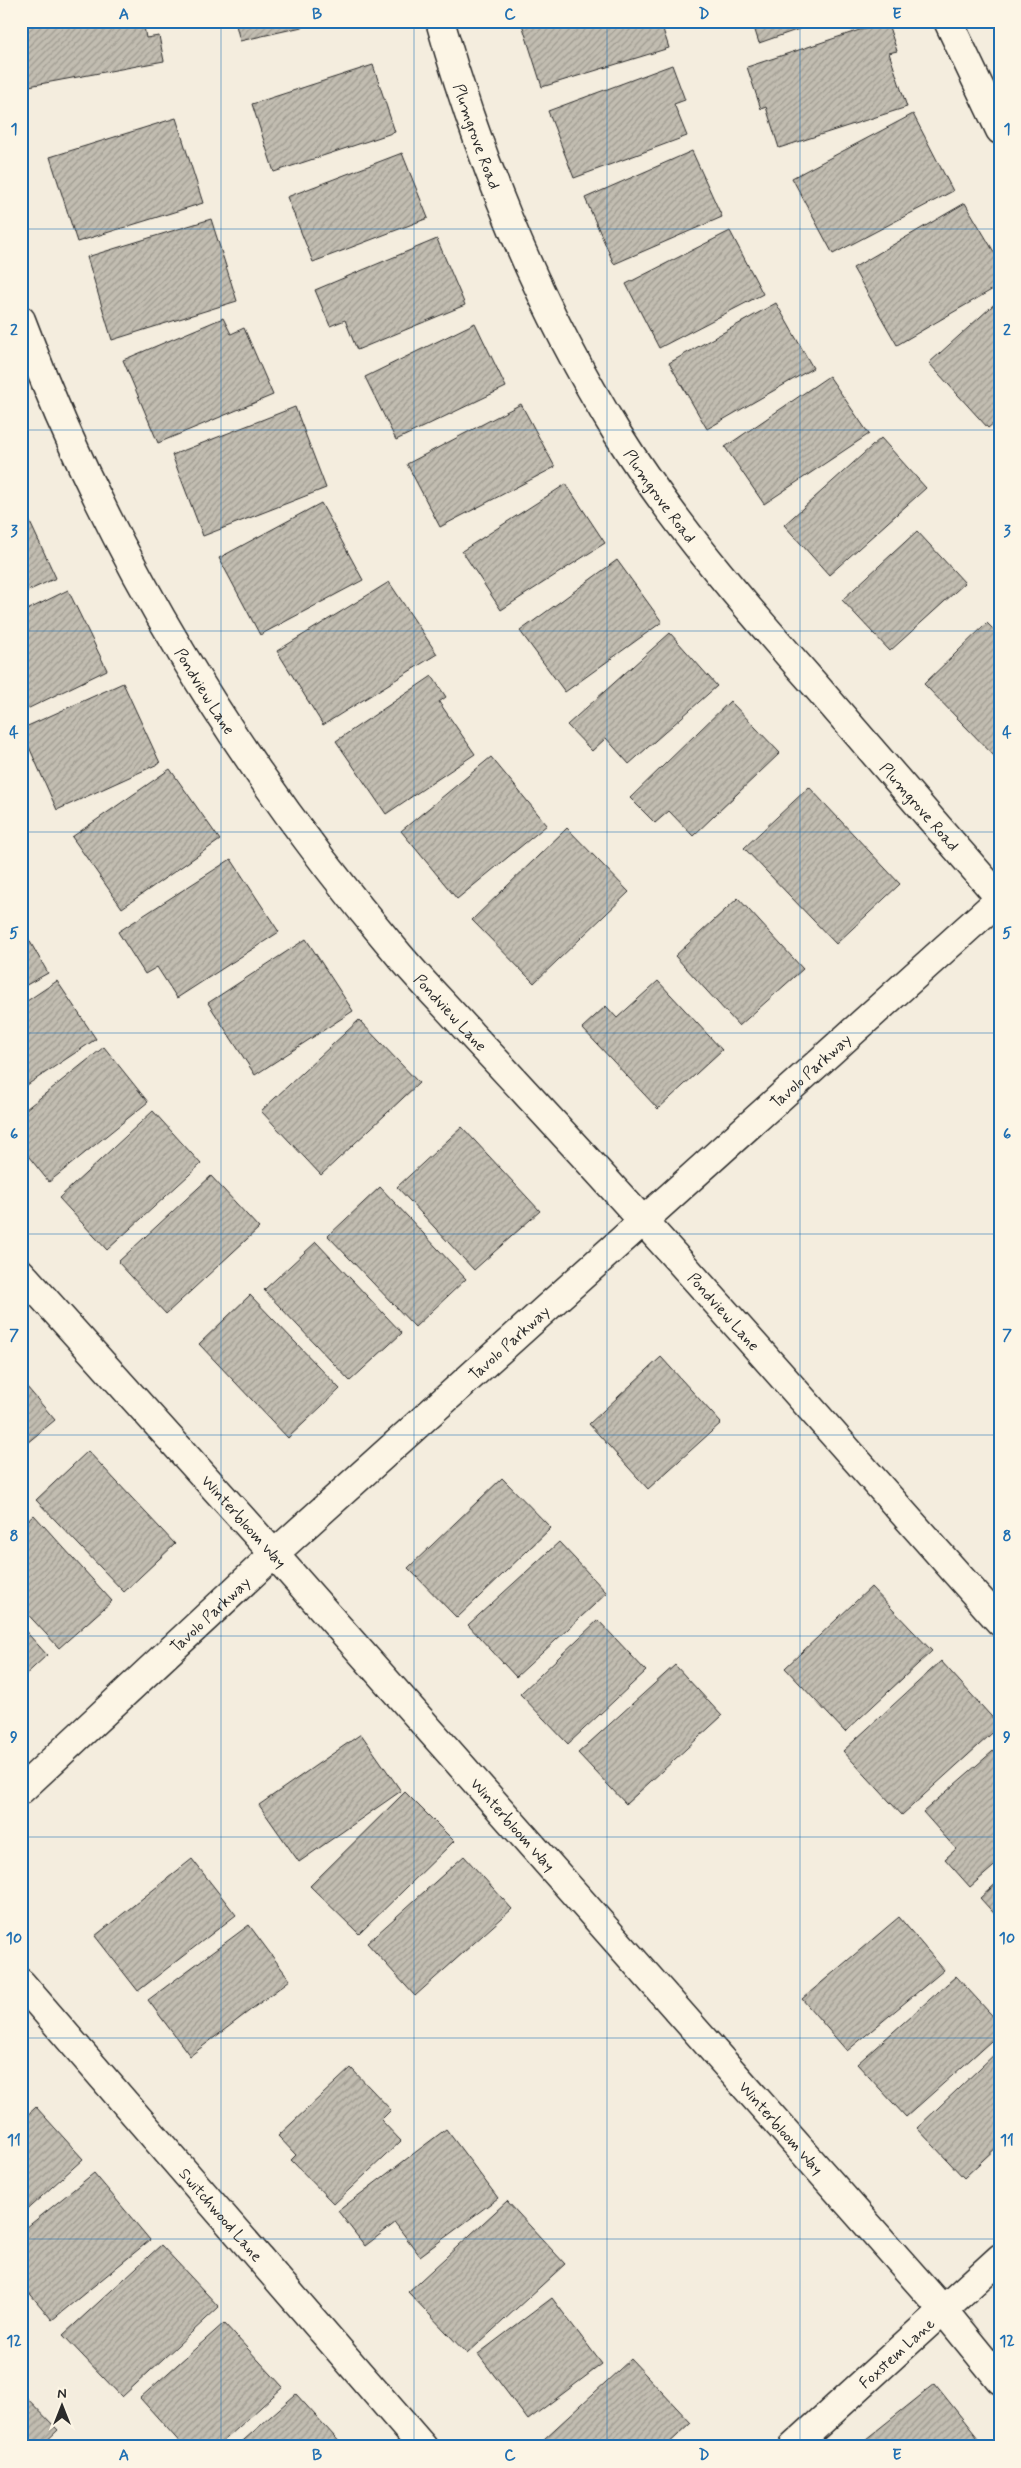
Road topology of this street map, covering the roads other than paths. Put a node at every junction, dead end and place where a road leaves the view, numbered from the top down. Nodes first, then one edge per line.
1 (440, 21) edge
2 (948, 21) edge
3 (1000, 130) edge
4 (21, 320) edge
5 (1000, 898) edge
6 (644, 1222) junction
7 (21, 1273) edge
8 (274, 1554) junction
9 (1000, 1622) edge
10 (21, 1790) edge
11 (21, 1983) edge
12 (1000, 2258) edge
13 (943, 2310) junction
14 (1000, 2380) edge
15 (423, 2447) edge
16 (793, 2447) edge

1 - 5 street, Plumgrove Road
2 - 3 street
4 - 6 street, Pondview Lane
5 - 6 street, Tavolo Parkway
6 - 8 street, Tavolo Parkway
6 - 9 street, Pondview Lane
7 - 8 street, Winterbloom Way
8 - 10 street, Tavolo Parkway
8 - 13 street, Winterbloom Way
11 - 15 street, Switchwood Lane
12 - 13 street, Foxstem Lane
13 - 14 street, Winterbloom Way
13 - 16 street, Foxstem Lane

